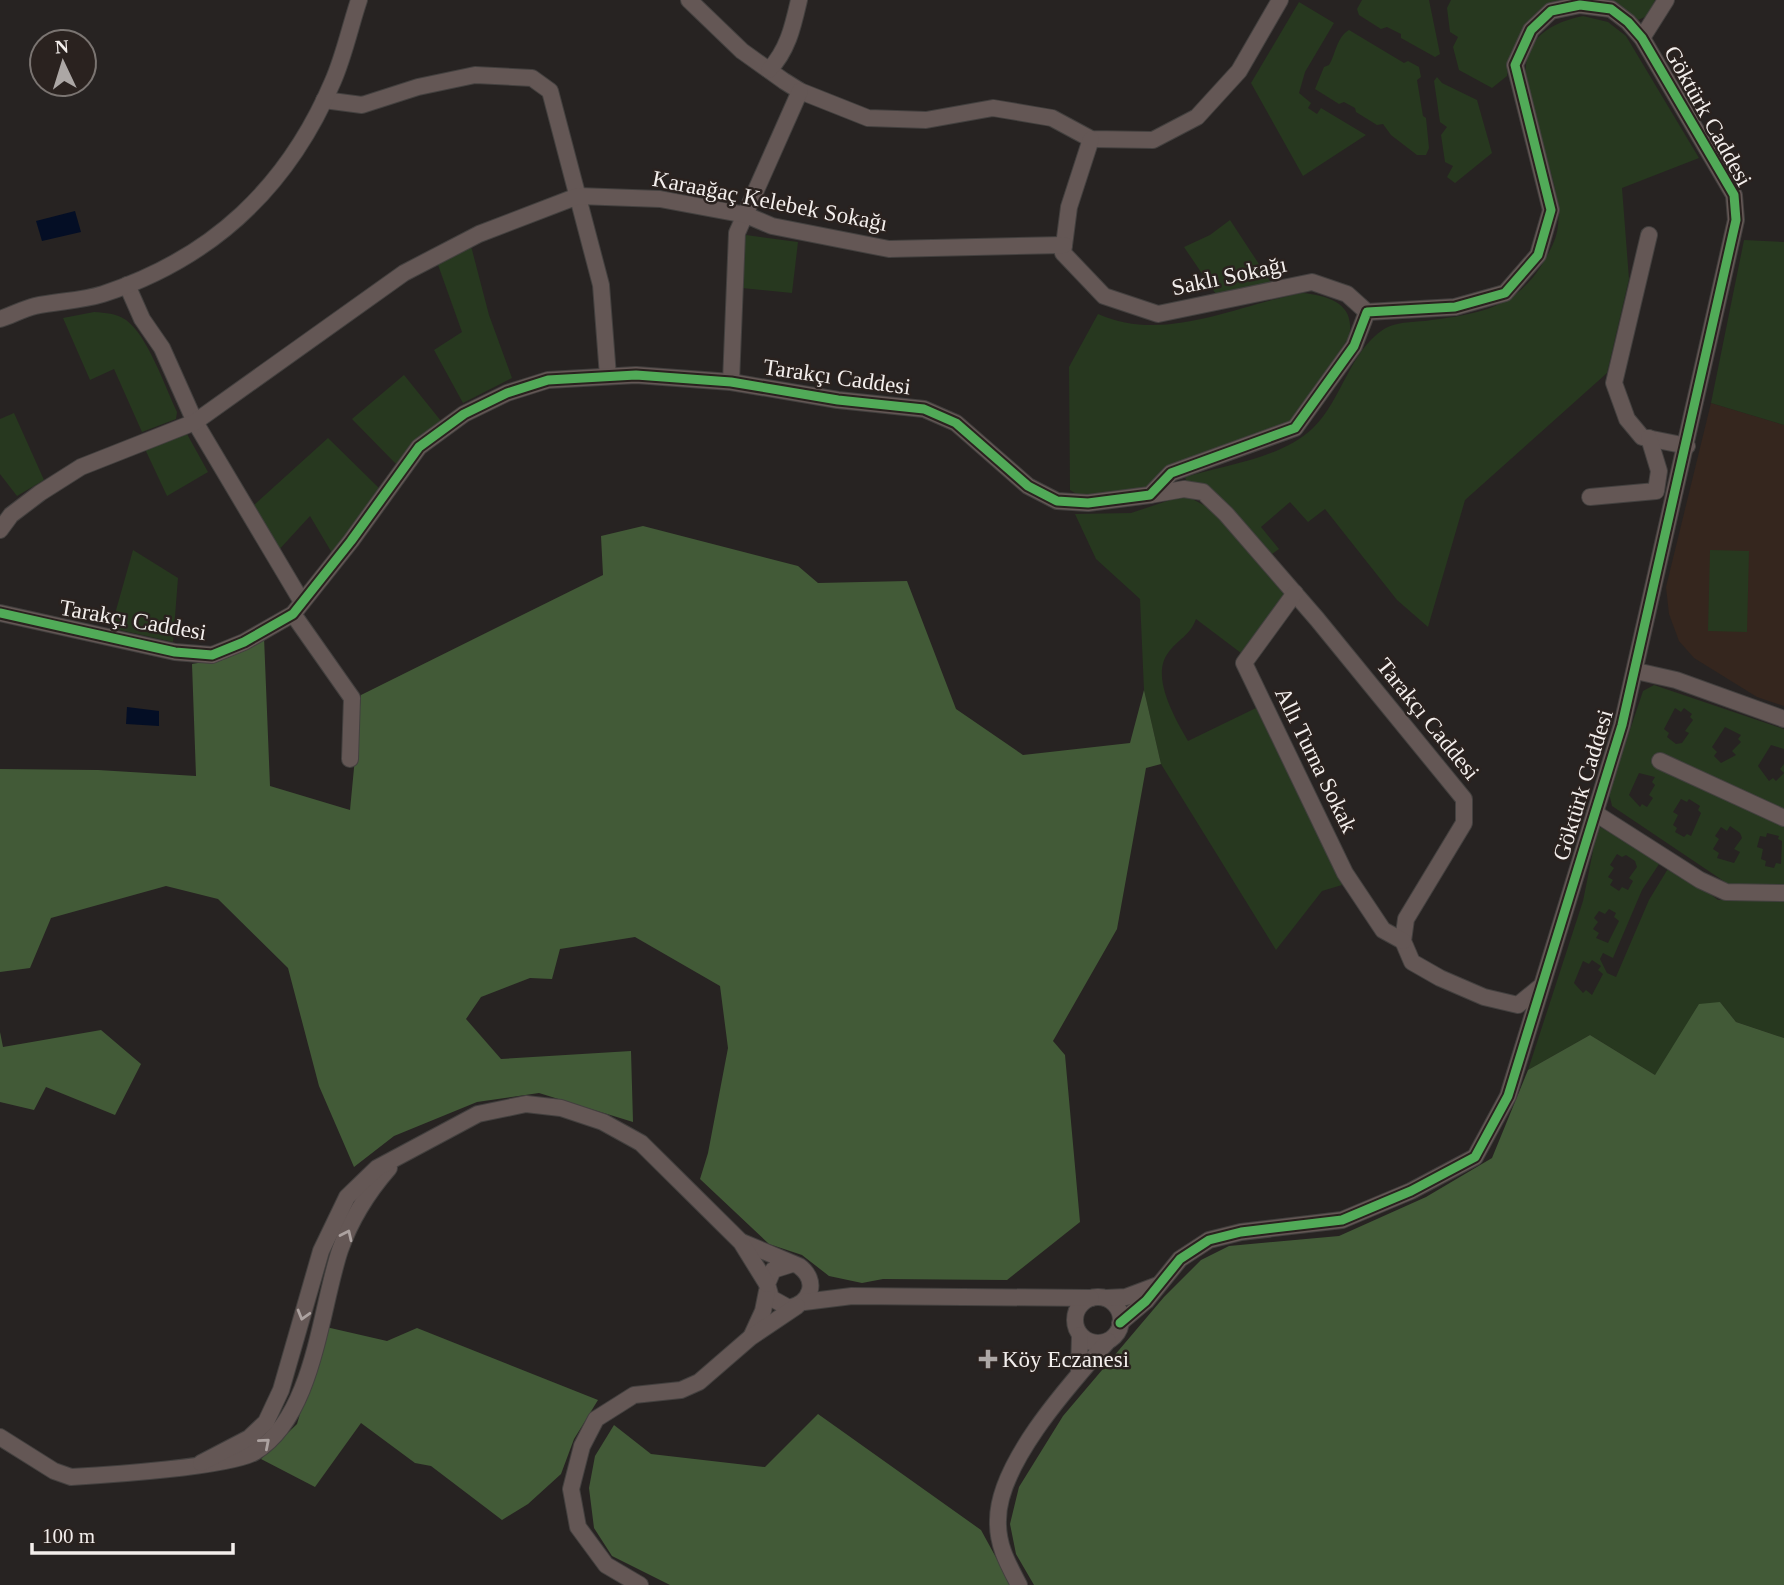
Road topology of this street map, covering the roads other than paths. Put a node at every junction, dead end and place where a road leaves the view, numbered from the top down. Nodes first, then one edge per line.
1 (359, 0) edge
2 (689, 0) edge
3 (799, 0) edge
4 (1280, 0) edge
5 (1667, 0) edge
6 (1642, 38) junction
7 (769, 70) junction
8 (800, 91) junction
9 (324, 100) junction
10 (1091, 139) junction
11 (578, 196) junction
12 (746, 215) junction
13 (1649, 235) dead end
14 (1064, 245) junction
15 (127, 285) junction
16 (1367, 312) junction
17 (0, 319) edge
18 (608, 376) junction
19 (731, 382) junction
20 (195, 422) junction
21 (1649, 438) junction
22 (1687, 446) junction
23 (1150, 495) junction
24 (1590, 497) dead end
25 (0, 530) edge
26 (1295, 593) junction
27 (298, 608) junction
28 (0, 613) edge
29 (1636, 671) junction
30 (1784, 719) edge
31 (350, 759) dead end
32 (1660, 761) dead end
33 (1595, 813) junction
34 (1784, 818) edge
35 (1784, 893) edge
36 (1403, 941) junction
37 (1542, 985) junction
38 (741, 1242) junction
39 (793, 1264) junction
40 (809, 1276) junction
41 (1160, 1284) junction
42 (767, 1287) junction
43 (852, 1296) junction
44 (1098, 1298) junction
45 (1039, 1299) junction
46 (800, 1304) junction
47 (1120, 1323) junction
48 (1078, 1331) junction
49 (751, 1337) junction
50 (1108, 1340) junction
51 (1079, 1373) junction
52 (0, 1437) edge
53 (640, 1585) edge
54 (1019, 1585) edge

1 - 9 street
2 - 7 street
3 - 7 street
4 - 10 street
5 - 6 street, Göktürk Caddesi
6 - 16 street
6 - 22 street, Göktürk Caddesi
7 - 8 street
8 - 10 street
8 - 12 street
9 - 11 street
9 - 15 street
10 - 14 street
11 - 12 street, Karaağaç Kelebek Sokağı
11 - 18 street
11 - 20 street, Karaağaç Kelebek Sokağı
12 - 14 street, Karaağaç Kelebek Sokağı
12 - 19 street
13 - 21 street
14 - 16 street, Saklı Sokağı
15 - 17 street
15 - 20 street
16 - 23 street
18 - 19 street, Tarakçı Caddesi
18 - 27 street, Tarakçı Caddesi
19 - 23 street, Tarakçı Caddesi
20 - 25 street, Karaağaç Kelebek Sokağı
20 - 27 street
21 - 22 street
21 - 24 street
22 - 29 street, Göktürk Caddesi
23 - 26 street, Tarakçı Caddesi
26 - 36 street, Allı Turna Sokak
26 - 36 street, Tarakçı Caddesi
27 - 28 street, Tarakçı Caddesi
27 - 31 street
29 - 30 street
29 - 33 street, Göktürk Caddesi
32 - 34 street
33 - 35 street
33 - 37 street, Göktürk Caddesi
36 - 37 street
37 - 41 street, Göktürk Caddesi
38 - 39 street
38 - 42 street
38 - 52 street
39 - 40 street
39 - 42 street
40 - 43 street
40 - 46 street
41 - 44 street, Göktürk Caddesi
41 - 47 street, Göktürk Caddesi
42 - 46 street
42 - 49 street
43 - 45 street, Göktürk Caddesi
43 - 46 street
44 - 45 street, Göktürk Caddesi
44 - 47 street
44 - 48 street
45 - 48 street
46 - 49 street
47 - 50 street
48 - 50 street
48 - 51 street
49 - 53 street
50 - 51 street
51 - 54 street

